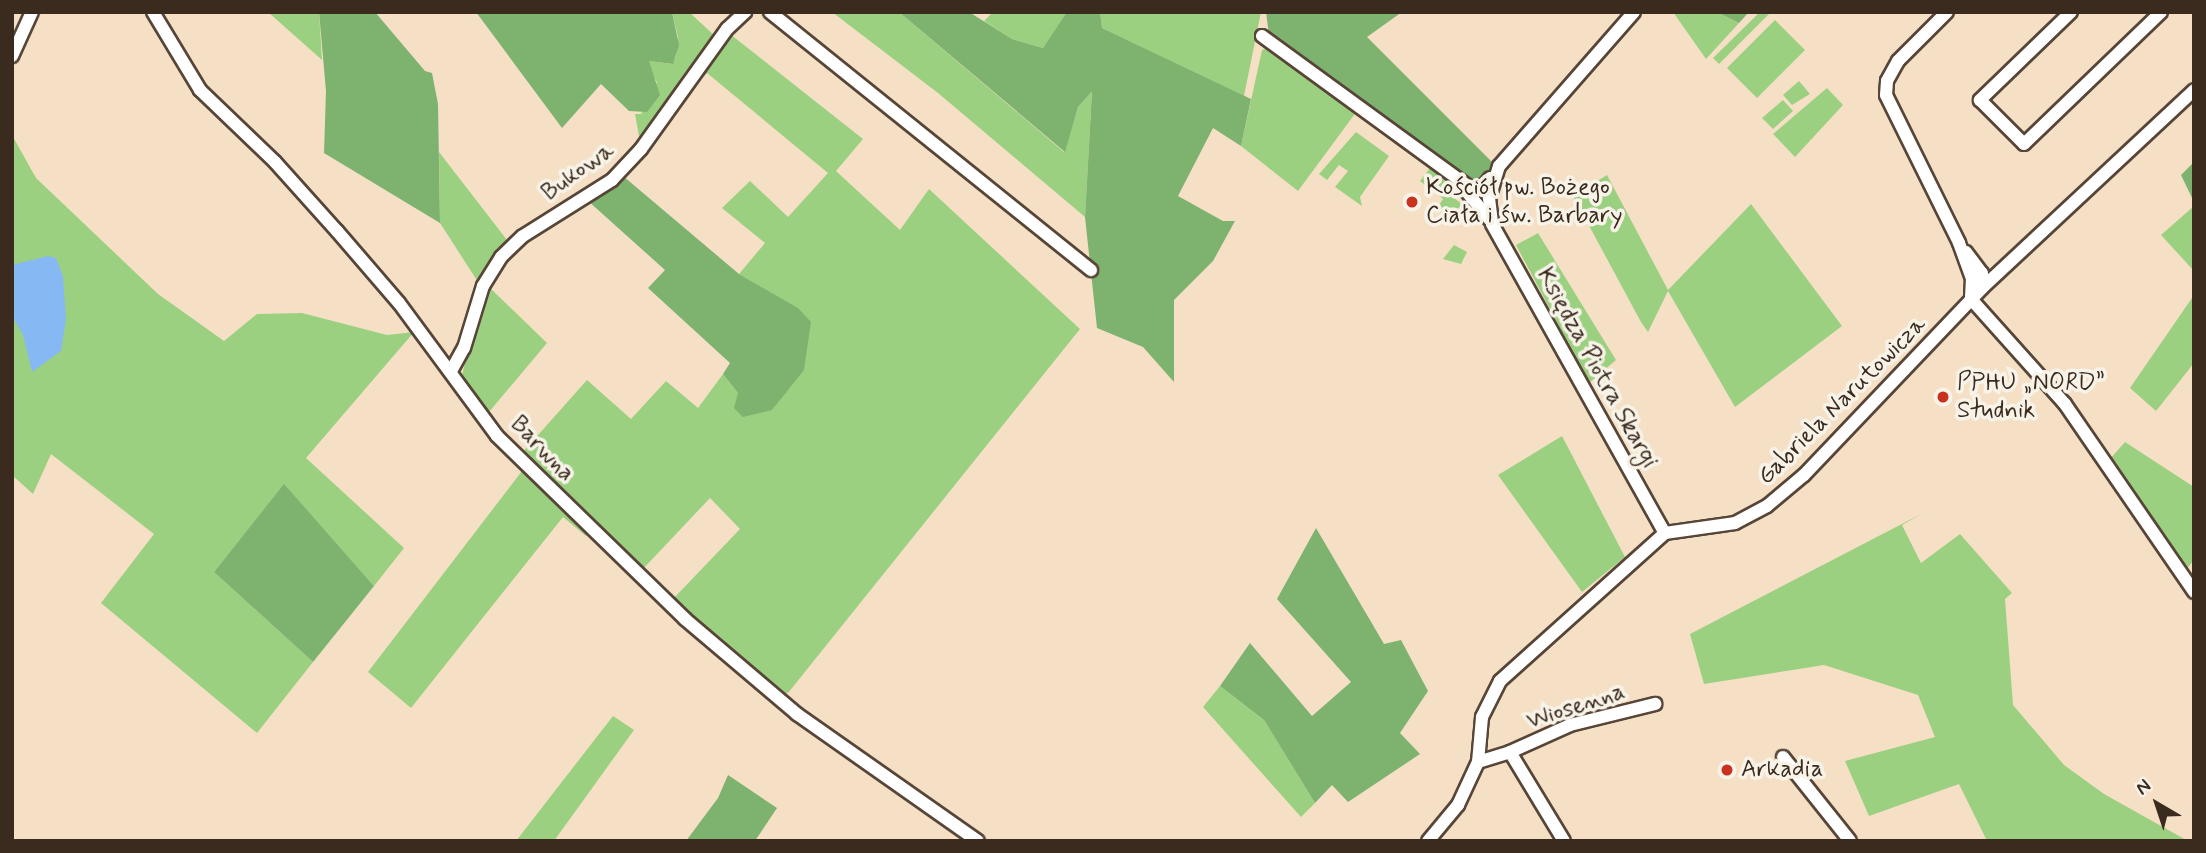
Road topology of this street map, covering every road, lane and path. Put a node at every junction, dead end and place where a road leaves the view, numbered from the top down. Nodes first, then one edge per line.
1 (32, 12) edge
2 (153, 12) edge
3 (745, 12) edge
4 (770, 12) edge
5 (1634, 12) edge
6 (1947, 12) edge
7 (2071, 12) edge
8 (2161, 12) edge
9 (1262, 36) dead end
10 (12, 56) edge
11 (2194, 90) edge
12 (1499, 166) junction
13 (1452, 175) junction
14 (1492, 223) junction
15 (1091, 270) dead end
16 (1975, 273) junction
17 (1999, 273) junction
18 (1982, 288) junction
19 (1970, 299) junction
20 (451, 371) junction
21 (1665, 533) junction
22 (2194, 592) edge
23 (1655, 704) dead end
24 (1510, 752) junction
25 (1783, 757) dead end
26 (1478, 762) junction
27 (978, 841) edge
28 (1428, 841) edge
29 (1564, 841) edge
30 (1850, 841) edge

1 - 10 street
2 - 20 street, Barwna
3 - 20 street, Bukowa
4 - 15 street
5 - 12 street, Księdza Piotra Skargi
6 - 16 street
7 - 8 street
9 - 13 street, Księdza Piotra Skargi
11 - 17 street, Gabriela Narutowicza
12 - 13 street, Księdza Piotra Skargi
12 - 14 street, Księdza Piotra Skargi
13 - 14 street, Księdza Piotra Skargi
14 - 21 street, Księdza Piotra Skargi
16 - 17 street
16 - 18 street
16 - 19 street
17 - 18 street, Gabriela Narutowicza
18 - 19 street, Gabriela Narutowicza
19 - 21 street, Gabriela Narutowicza
19 - 22 street
20 - 27 street, Barwna
21 - 26 street
23 - 24 street, Wiosenna
24 - 26 street, Wiosenna
24 - 29 street, Wiosenna
25 - 30 street
26 - 28 street

